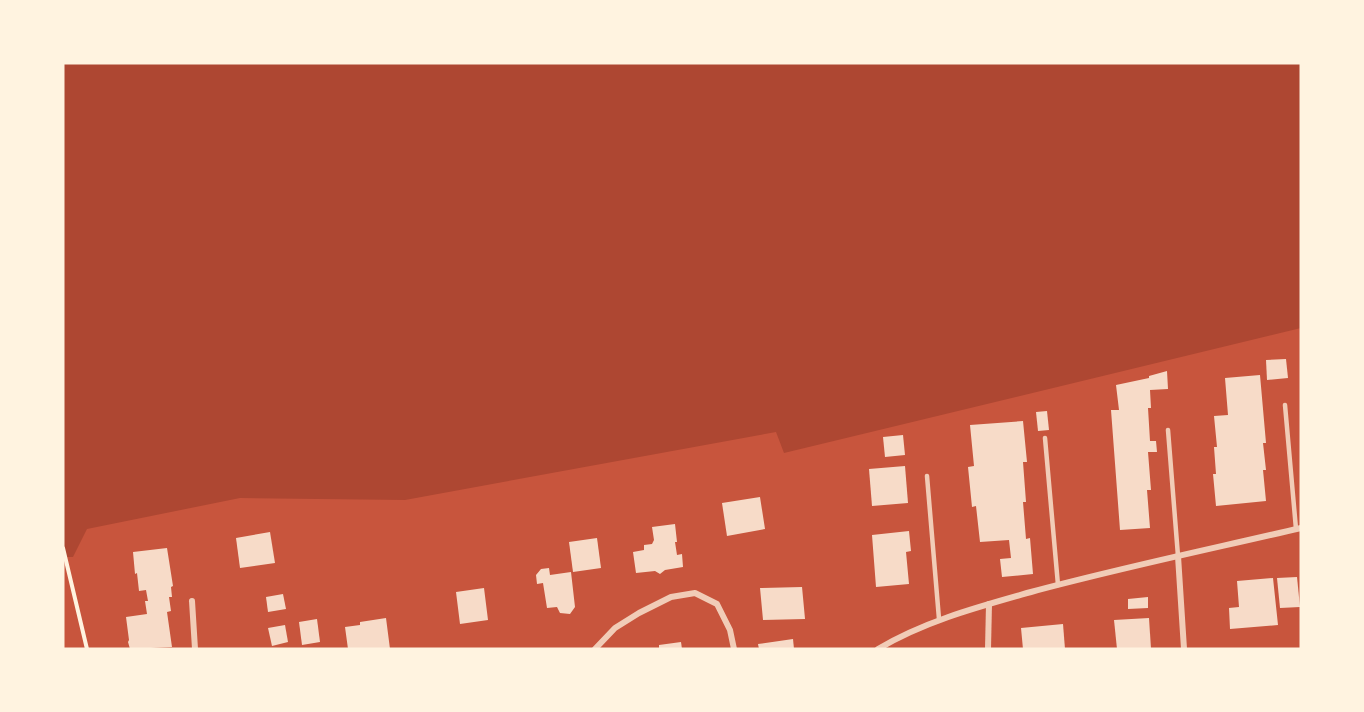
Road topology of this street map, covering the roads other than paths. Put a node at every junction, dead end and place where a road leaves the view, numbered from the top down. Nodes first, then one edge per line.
1 (1285, 405) dead end
2 (1168, 430) dead end
3 (1045, 438) dead end
4 (927, 476) dead end
5 (1298, 529) edge
6 (1178, 556) junction
7 (1058, 585) junction
8 (192, 601) dead end
9 (989, 604) junction
10 (939, 619) junction
11 (195, 649) edge
12 (595, 649) edge
13 (734, 649) edge
14 (878, 649) edge
15 (988, 649) edge
16 (1185, 649) edge

1 - 5 lane
2 - 6 lane
3 - 7 lane
4 - 10 lane
5 - 6 street
6 - 7 street
6 - 16 street
7 - 9 street
8 - 11 street
9 - 10 street
9 - 15 street
10 - 14 street
12 - 13 street

